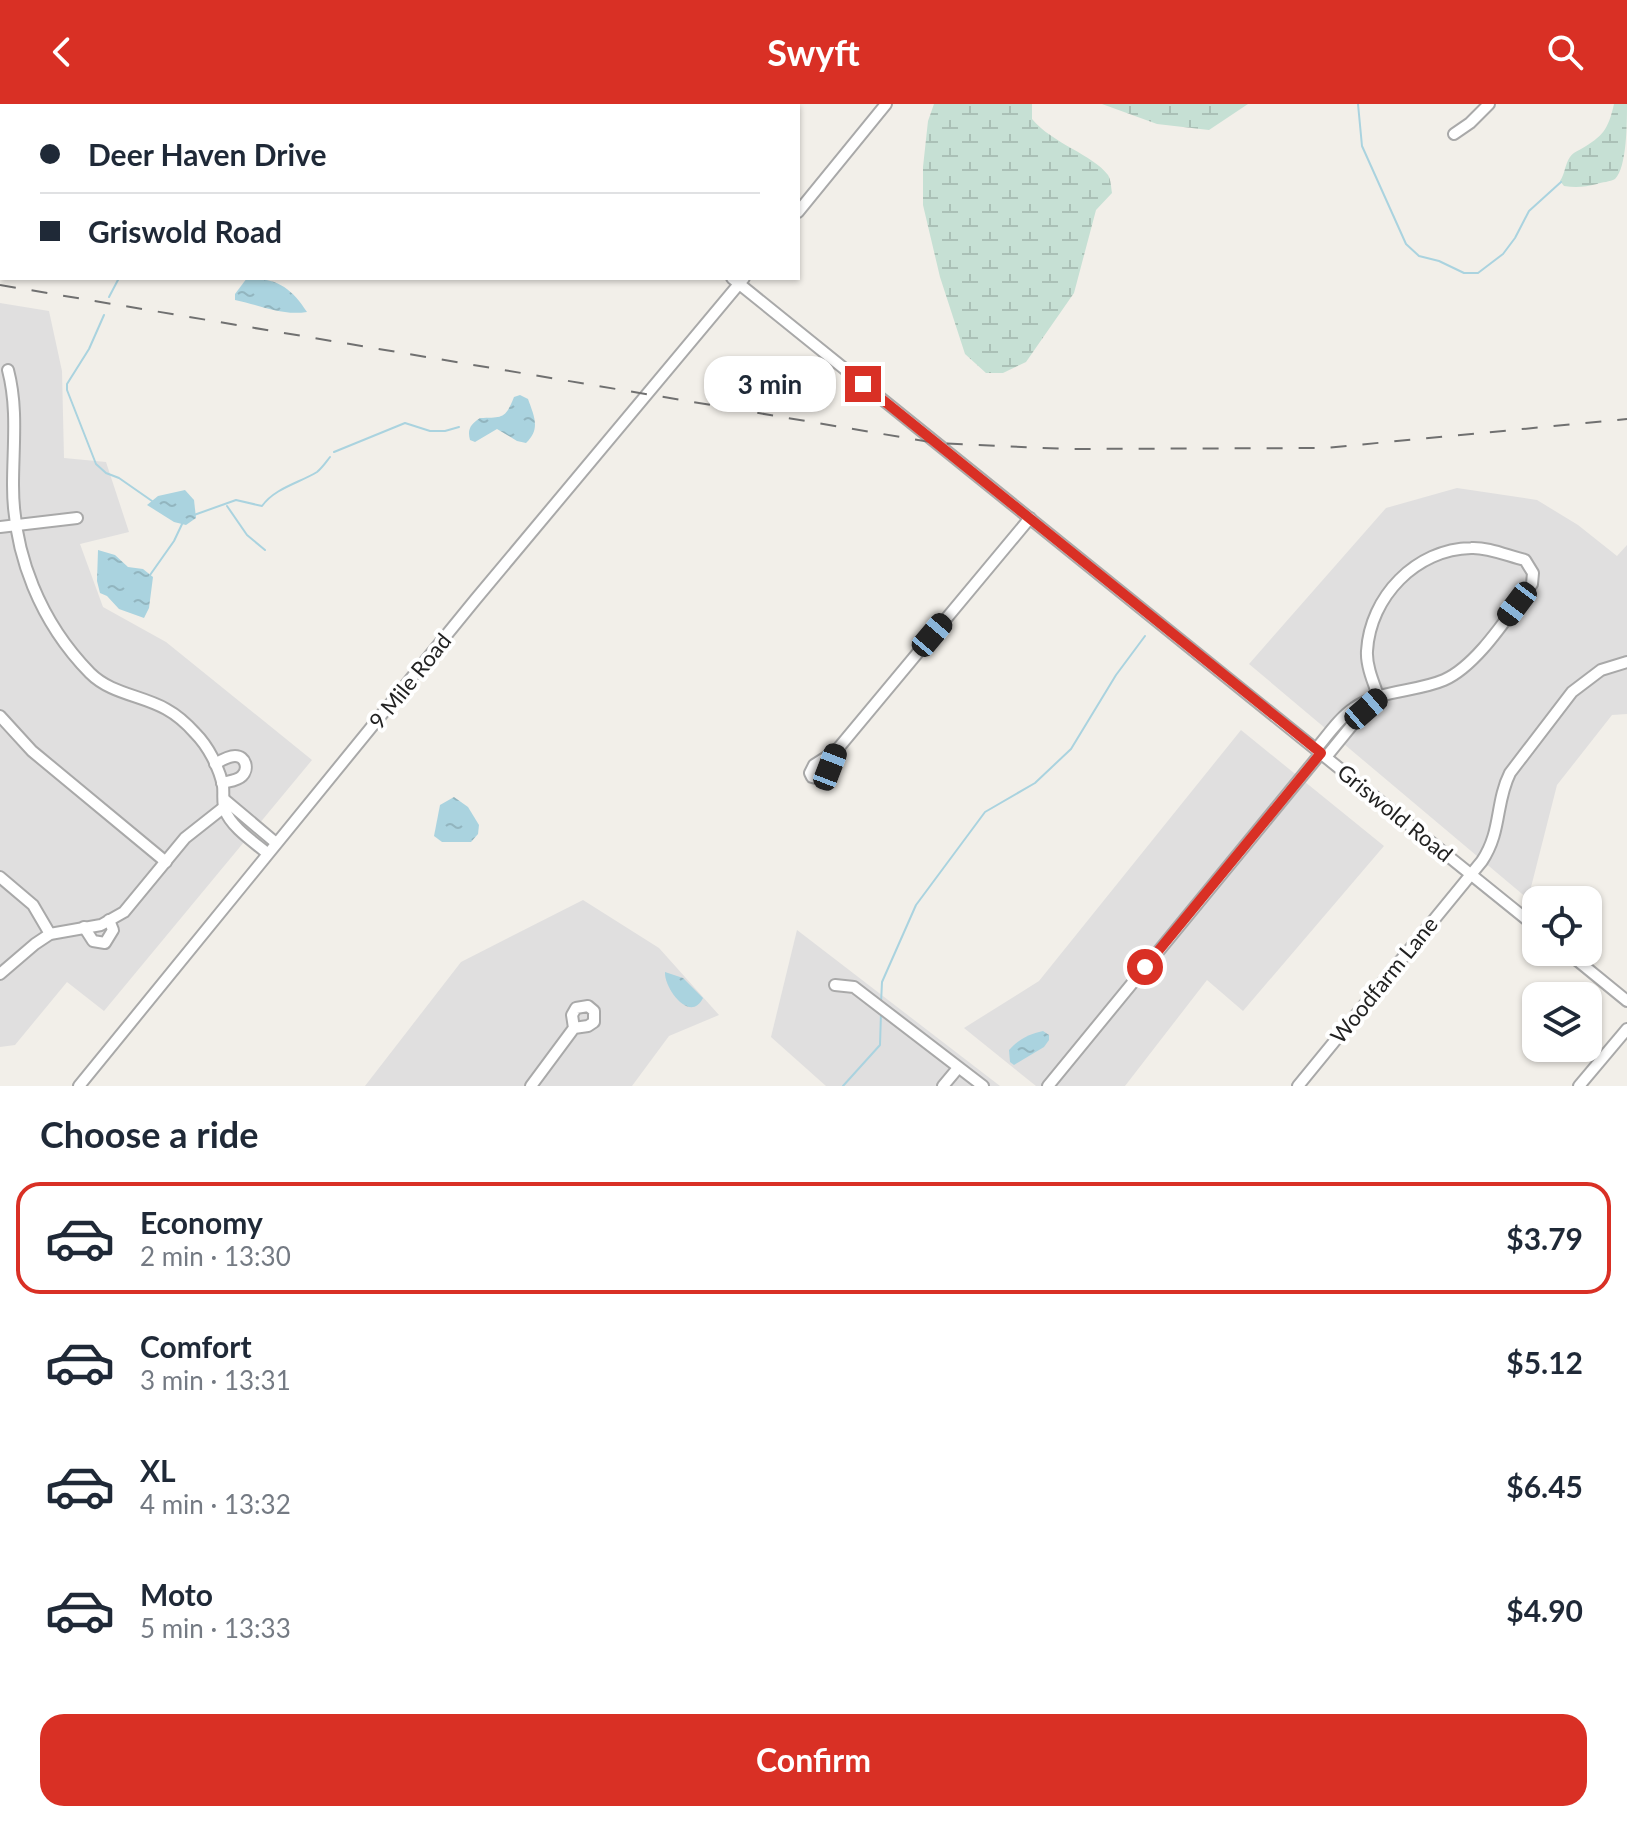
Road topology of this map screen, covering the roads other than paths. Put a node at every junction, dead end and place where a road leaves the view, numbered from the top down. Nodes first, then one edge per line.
1 (886, 104) edge
2 (1489, 104) edge
3 (1454, 134) dead end
4 (800, 210) edge
5 (738, 280) edge
6 (8, 370) dead end
7 (77, 518) dead end
8 (1030, 518) junction
9 (16, 525) junction
10 (0, 527) edge
11 (1627, 662) edge
12 (1379, 698) junction
13 (0, 716) edge
14 (836, 751) dead end
15 (1321, 753) junction
16 (215, 764) junction
17 (222, 783) junction
18 (224, 804) junction
19 (276, 843) junction
20 (267, 853) junction
21 (166, 862) junction
22 (1470, 874) junction
23 (0, 877) edge
24 (1522, 916) edge
25 (109, 920) junction
26 (84, 927) junction
27 (50, 934) junction
28 (1584, 966) edge
29 (0, 974) edge
30 (835, 985) dead end
31 (1627, 1001) edge
32 (574, 1028) dead end
33 (1627, 1029) edge
34 (958, 1068) junction
35 (79, 1086) edge
36 (531, 1086) edge
37 (943, 1086) edge
38 (983, 1086) edge
39 (1048, 1086) edge
40 (1298, 1086) edge
41 (1579, 1086) edge

1 - 4 street
2 - 3 street
5 - 8 street, Griswold Road
5 - 19 street, 9 Mile Road
6 - 9 street
7 - 9 street
8 - 14 street
8 - 15 street, Griswold Road
9 - 10 street
9 - 16 street
11 - 22 street, Woodfarm Lane
12 - 12 street
12 - 15 street
13 - 21 street
15 - 22 street, Griswold Road
15 - 39 street
16 - 17 street
16 - 17 street
17 - 18 street
18 - 19 street
18 - 20 street
18 - 21 street
19 - 20 street, 9 Mile Road
20 - 35 street, 9 Mile Road
21 - 25 street
22 - 24 street, Griswold Road
22 - 40 street, Woodfarm Lane
23 - 27 street
25 - 26 street
25 - 26 street
26 - 27 street
27 - 29 street
28 - 31 street
30 - 34 street
32 - 36 street
33 - 41 street
34 - 37 street
34 - 38 street

